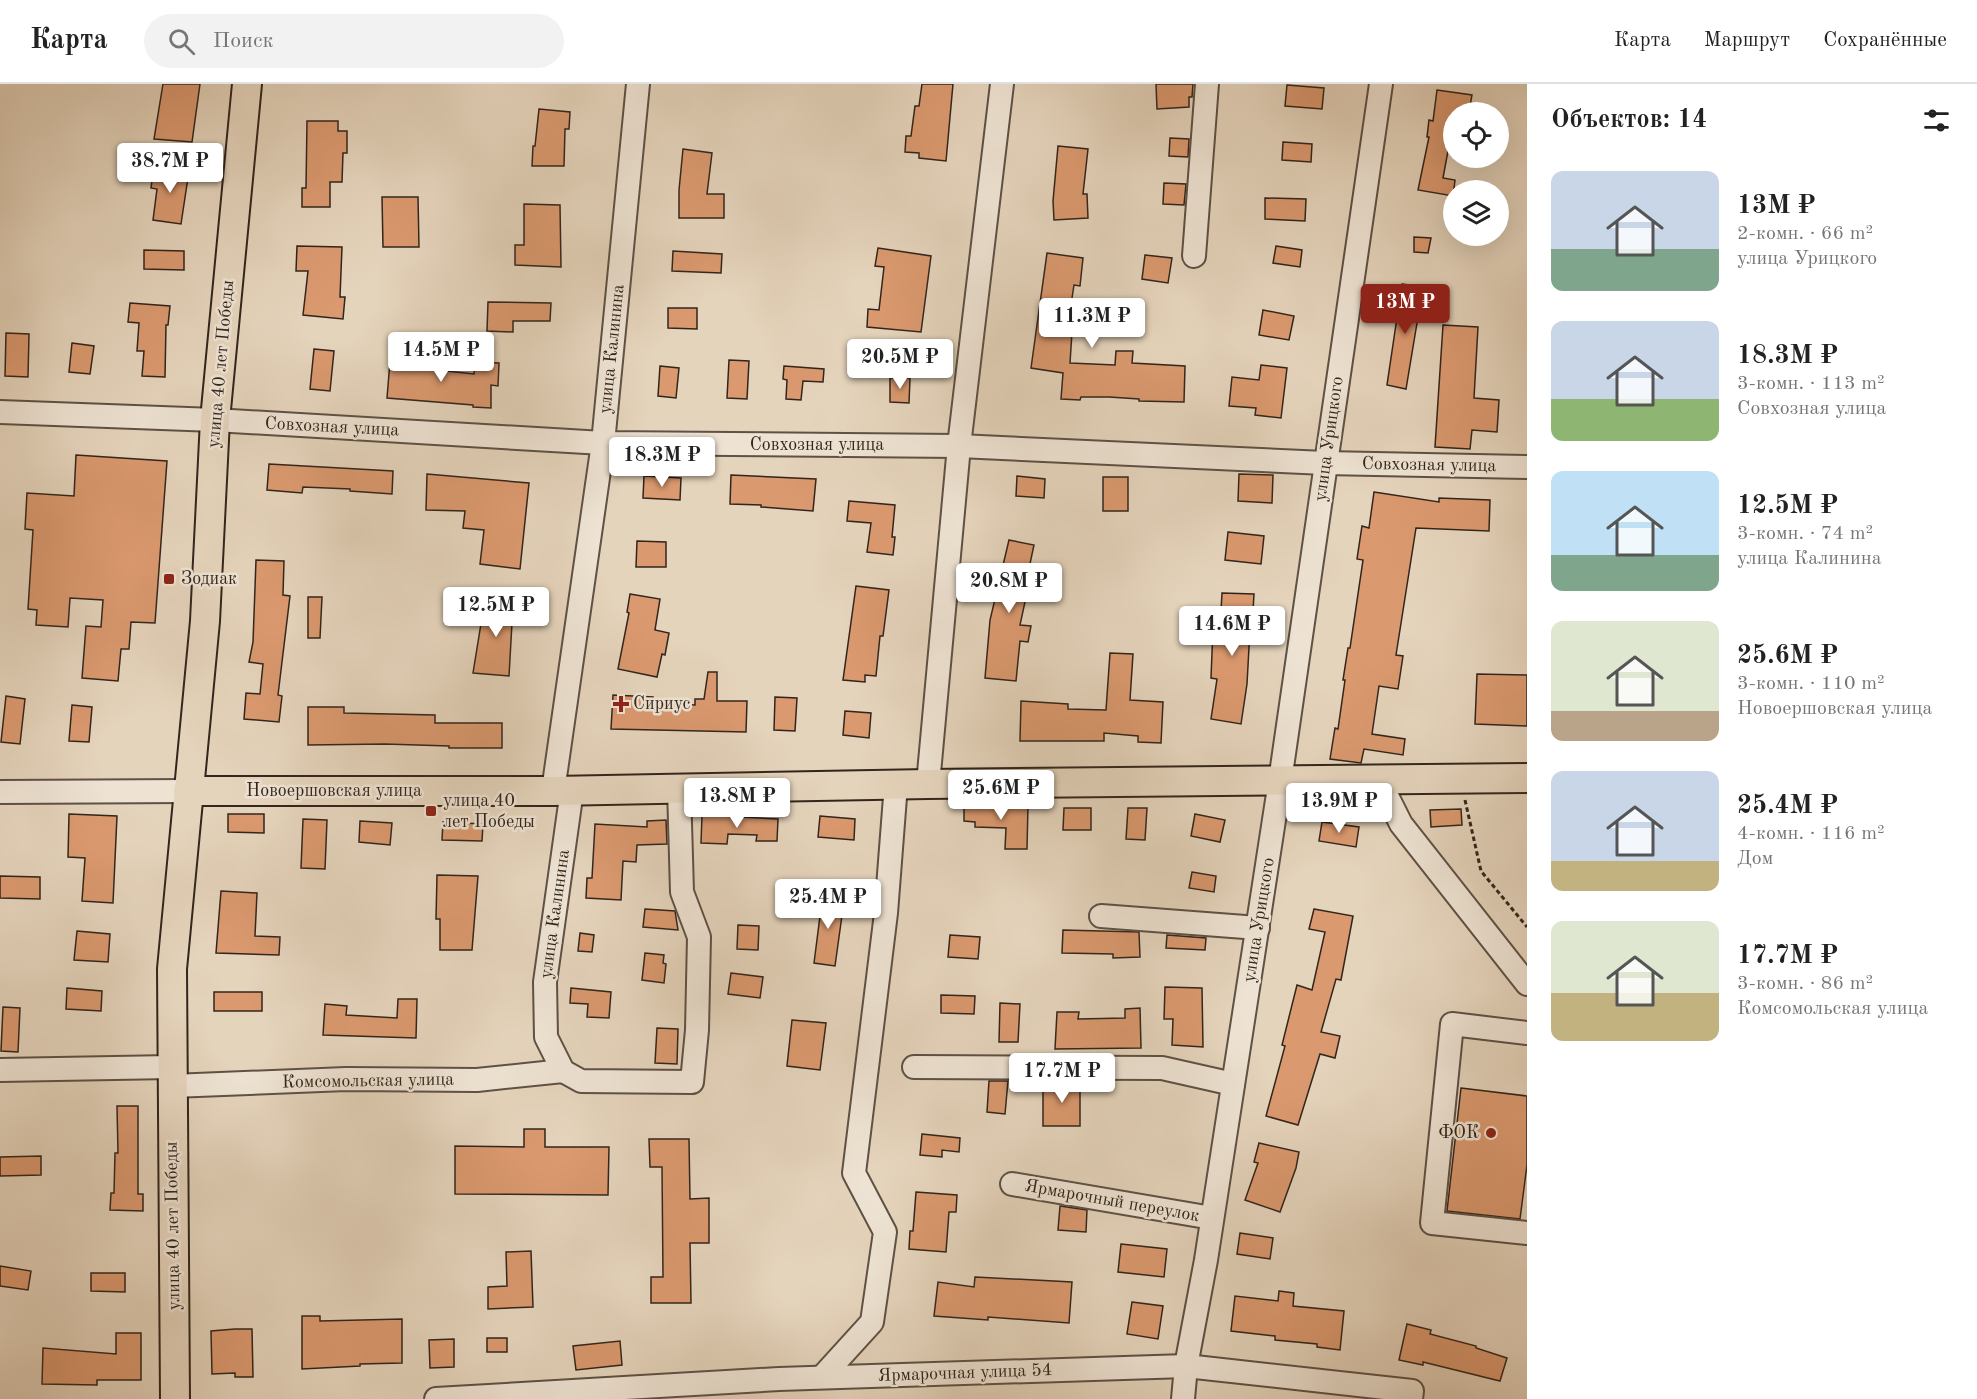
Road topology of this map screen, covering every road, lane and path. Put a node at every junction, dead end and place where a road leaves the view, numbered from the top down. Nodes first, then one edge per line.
1 (247, 84) edge
2 (638, 84) edge
3 (1002, 84) edge
4 (1207, 84) edge
5 (1381, 84) edge
6 (1194, 256) dead end
7 (0, 412) edge
8 (215, 420) junction
9 (603, 443) junction
10 (959, 446) junction
11 (1325, 463) junction
12 (1527, 467) edge
13 (1463, 778) junction
14 (1527, 778) edge
15 (1379, 780) junction
16 (1280, 781) junction
17 (896, 784) junction
18 (928, 784) junction
19 (680, 788) junction
20 (562, 790) junction
21 (188, 791) junction
22 (0, 792) edge
23 (1101, 916) dead end
24 (1527, 927) edge
25 (1258, 928) junction
26 (1527, 984) edge
27 (1527, 1033) edge
28 (914, 1067) dead end
29 (0, 1070) edge
30 (563, 1071) junction
31 (172, 1076) junction
32 (1233, 1084) junction
33 (1012, 1184) dead end
34 (1212, 1218) junction
35 (1527, 1233) edge
36 (1186, 1366) junction
37 (822, 1377) junction
38 (777, 1389) edge
39 (175, 1399) edge
40 (436, 1399) edge
41 (1183, 1399) edge
42 (1411, 1399) edge

1 - 8 main road, улица 40 лет Победы
2 - 9 street, улица Калинина
3 - 10 street
4 - 6 street
5 - 11 street, улица Урицкого
7 - 8 street, Совхозная улица
8 - 9 street, Совхозная улица
8 - 21 main road, улица 40 лет Победы
9 - 10 street, Совхозная улица
9 - 20 street, улица Калинина
10 - 11 street, Совхозная улица
10 - 18 street
11 - 12 street, Совхозная улица
11 - 16 street, улица Урицкого
13 - 14 main road, Новоершовская улица
13 - 15 main road, Новоершовская улица
13 - 24 path
15 - 16 main road, Новоершовская улица
15 - 26 street
16 - 18 main road, Новоершовская улица
16 - 25 street, улица Урицкого
17 - 18 main road, Новоершовская улица
17 - 19 main road, Новоершовская улица
17 - 37 street
19 - 20 main road, Новоершовская улица
19 - 30 street
20 - 21 main road, Новоершовская улица
20 - 30 street, улица Калинина
21 - 22 street, Новоершовская улица
21 - 31 main road, улица 40 лет Победы
23 - 25 street
25 - 32 street, улица Урицкого
27 - 35 street
28 - 32 street
29 - 31 street, Комсомольская улица
30 - 31 street, Комсомольская улица
31 - 39 main road, улица 40 лет Победы
32 - 34 street, улица Урицкого
33 - 34 street, Ярмарочный переулок
34 - 36 street, улица Урицкого
36 - 37 street, Ярмарочная улица 54
36 - 41 street, улица Урицкого
36 - 42 street, Ярмарочная улица 54
37 - 38 street, Ярмарочная улица 54
38 - 40 street, Ярмарочная улица 54

